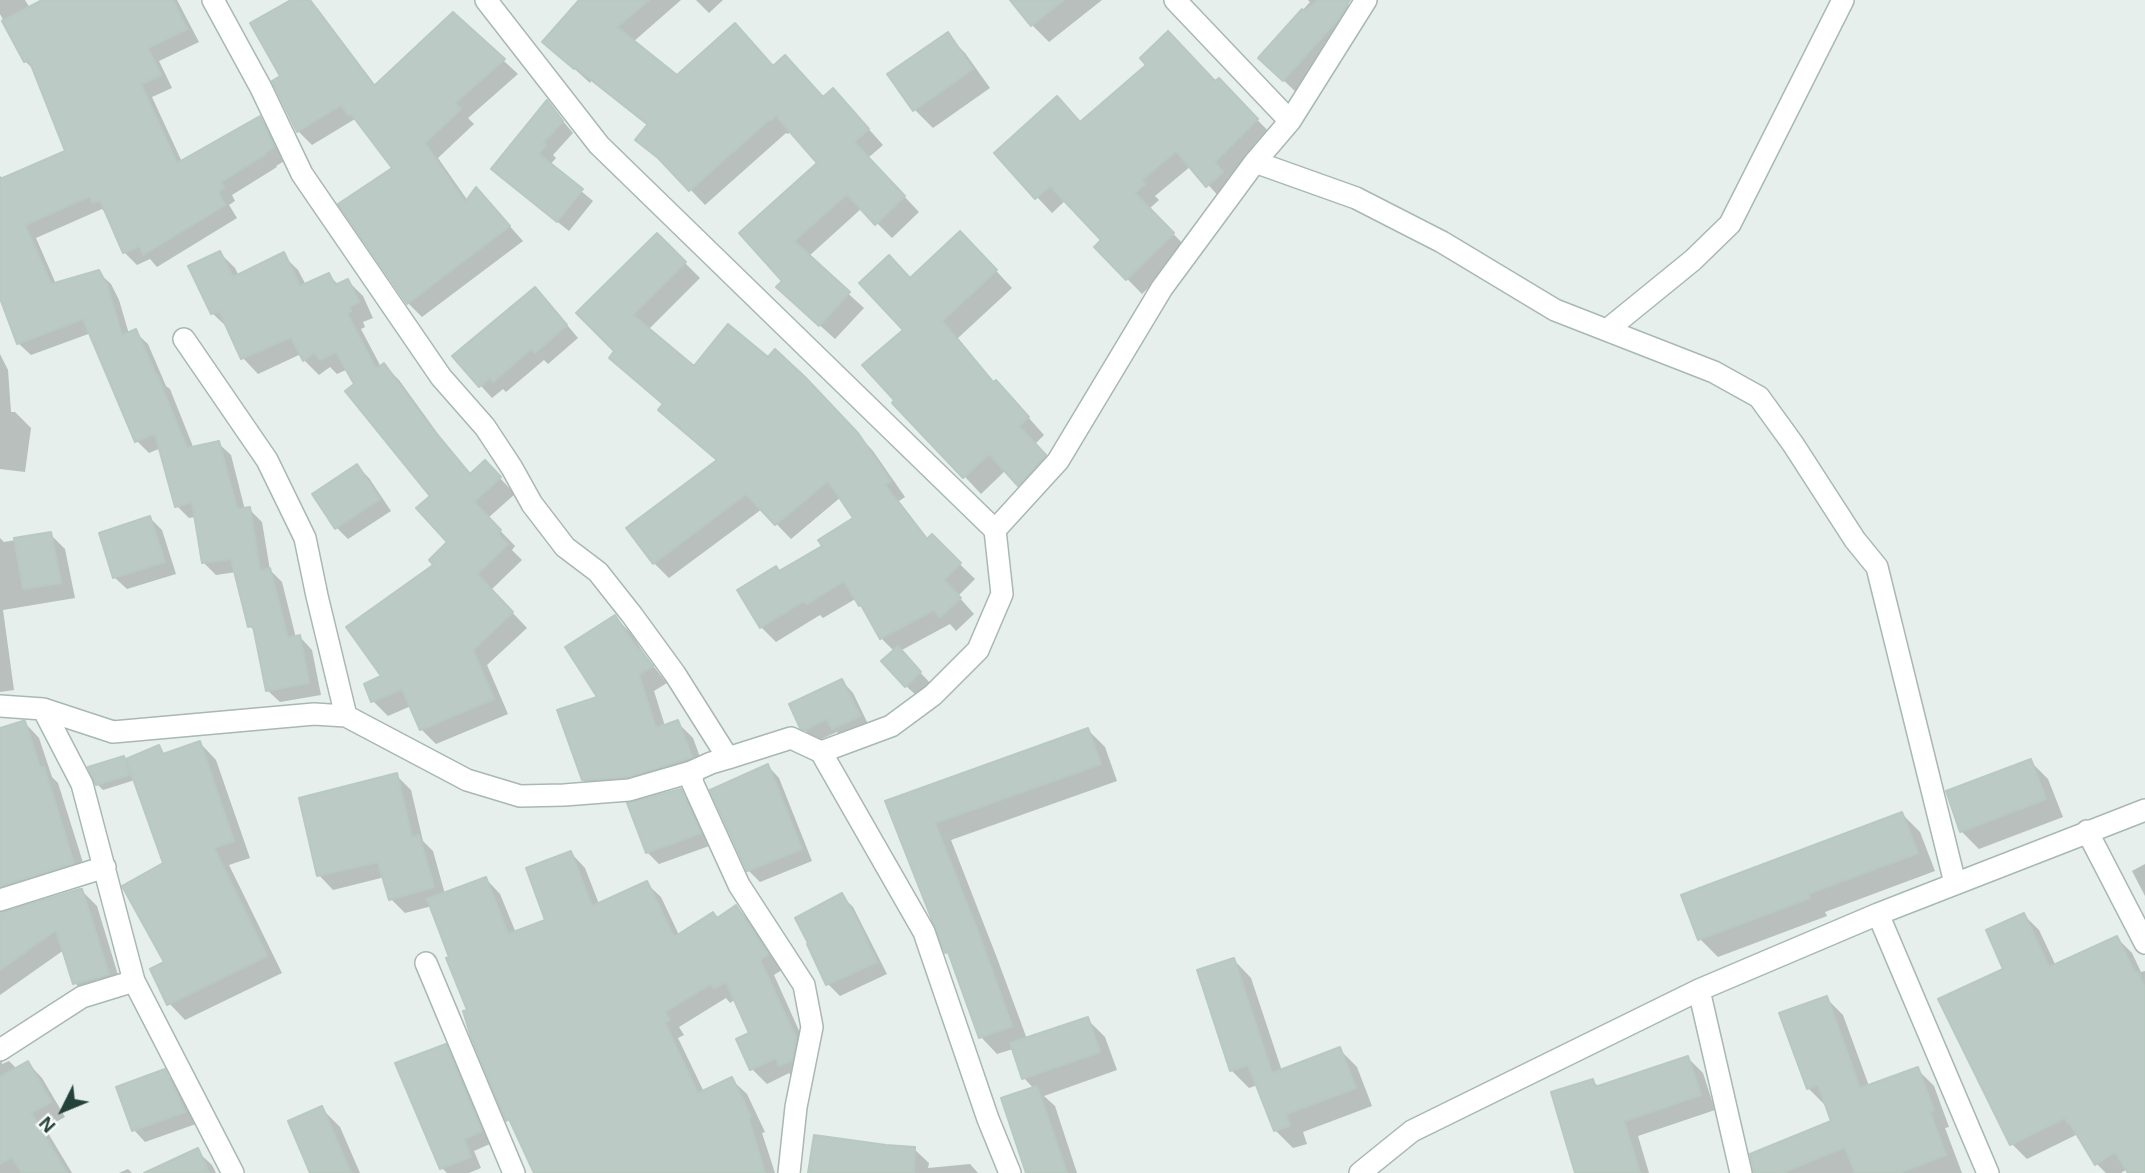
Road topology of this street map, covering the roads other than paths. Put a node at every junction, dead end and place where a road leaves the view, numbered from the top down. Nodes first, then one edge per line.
1 (212, 0) edge
2 (486, 0) edge
3 (1175, 0) edge
4 (1367, 0) edge
5 (1843, 0) edge
6 (1290, 121) junction
7 (1255, 162) junction
8 (1607, 330) junction
9 (184, 339) dead end
10 (995, 530) junction
11 (0, 706) edge
12 (43, 709) junction
13 (346, 716) junction
14 (821, 752) junction
15 (728, 758) junction
16 (691, 772) junction
17 (2145, 810) edge
18 (2087, 831) junction
19 (106, 867) junction
20 (1955, 883) junction
21 (0, 900) edge
22 (1878, 914) junction
23 (2145, 943) edge
24 (426, 963) dead end
25 (134, 981) junction
26 (1699, 990) junction
27 (0, 1050) edge
28 (233, 1173) edge
29 (514, 1173) edge
30 (789, 1173) edge
31 (1010, 1173) edge
32 (1360, 1173) edge
33 (1741, 1173) edge
34 (1988, 1173) edge

1 - 15 street
2 - 10 street
3 - 6 street
4 - 6 street
5 - 8 street
6 - 7 street
7 - 8 street
7 - 10 street
8 - 20 street
9 - 13 street
10 - 14 street
11 - 12 street
12 - 13 street
12 - 19 street
13 - 16 street
14 - 15 street
14 - 31 street
15 - 16 street
16 - 30 street
17 - 18 street
18 - 20 street
18 - 23 street
19 - 21 street
19 - 25 street
20 - 22 street
22 - 26 street
22 - 34 street
24 - 29 street
25 - 27 street
25 - 28 street
26 - 32 street
26 - 33 street

